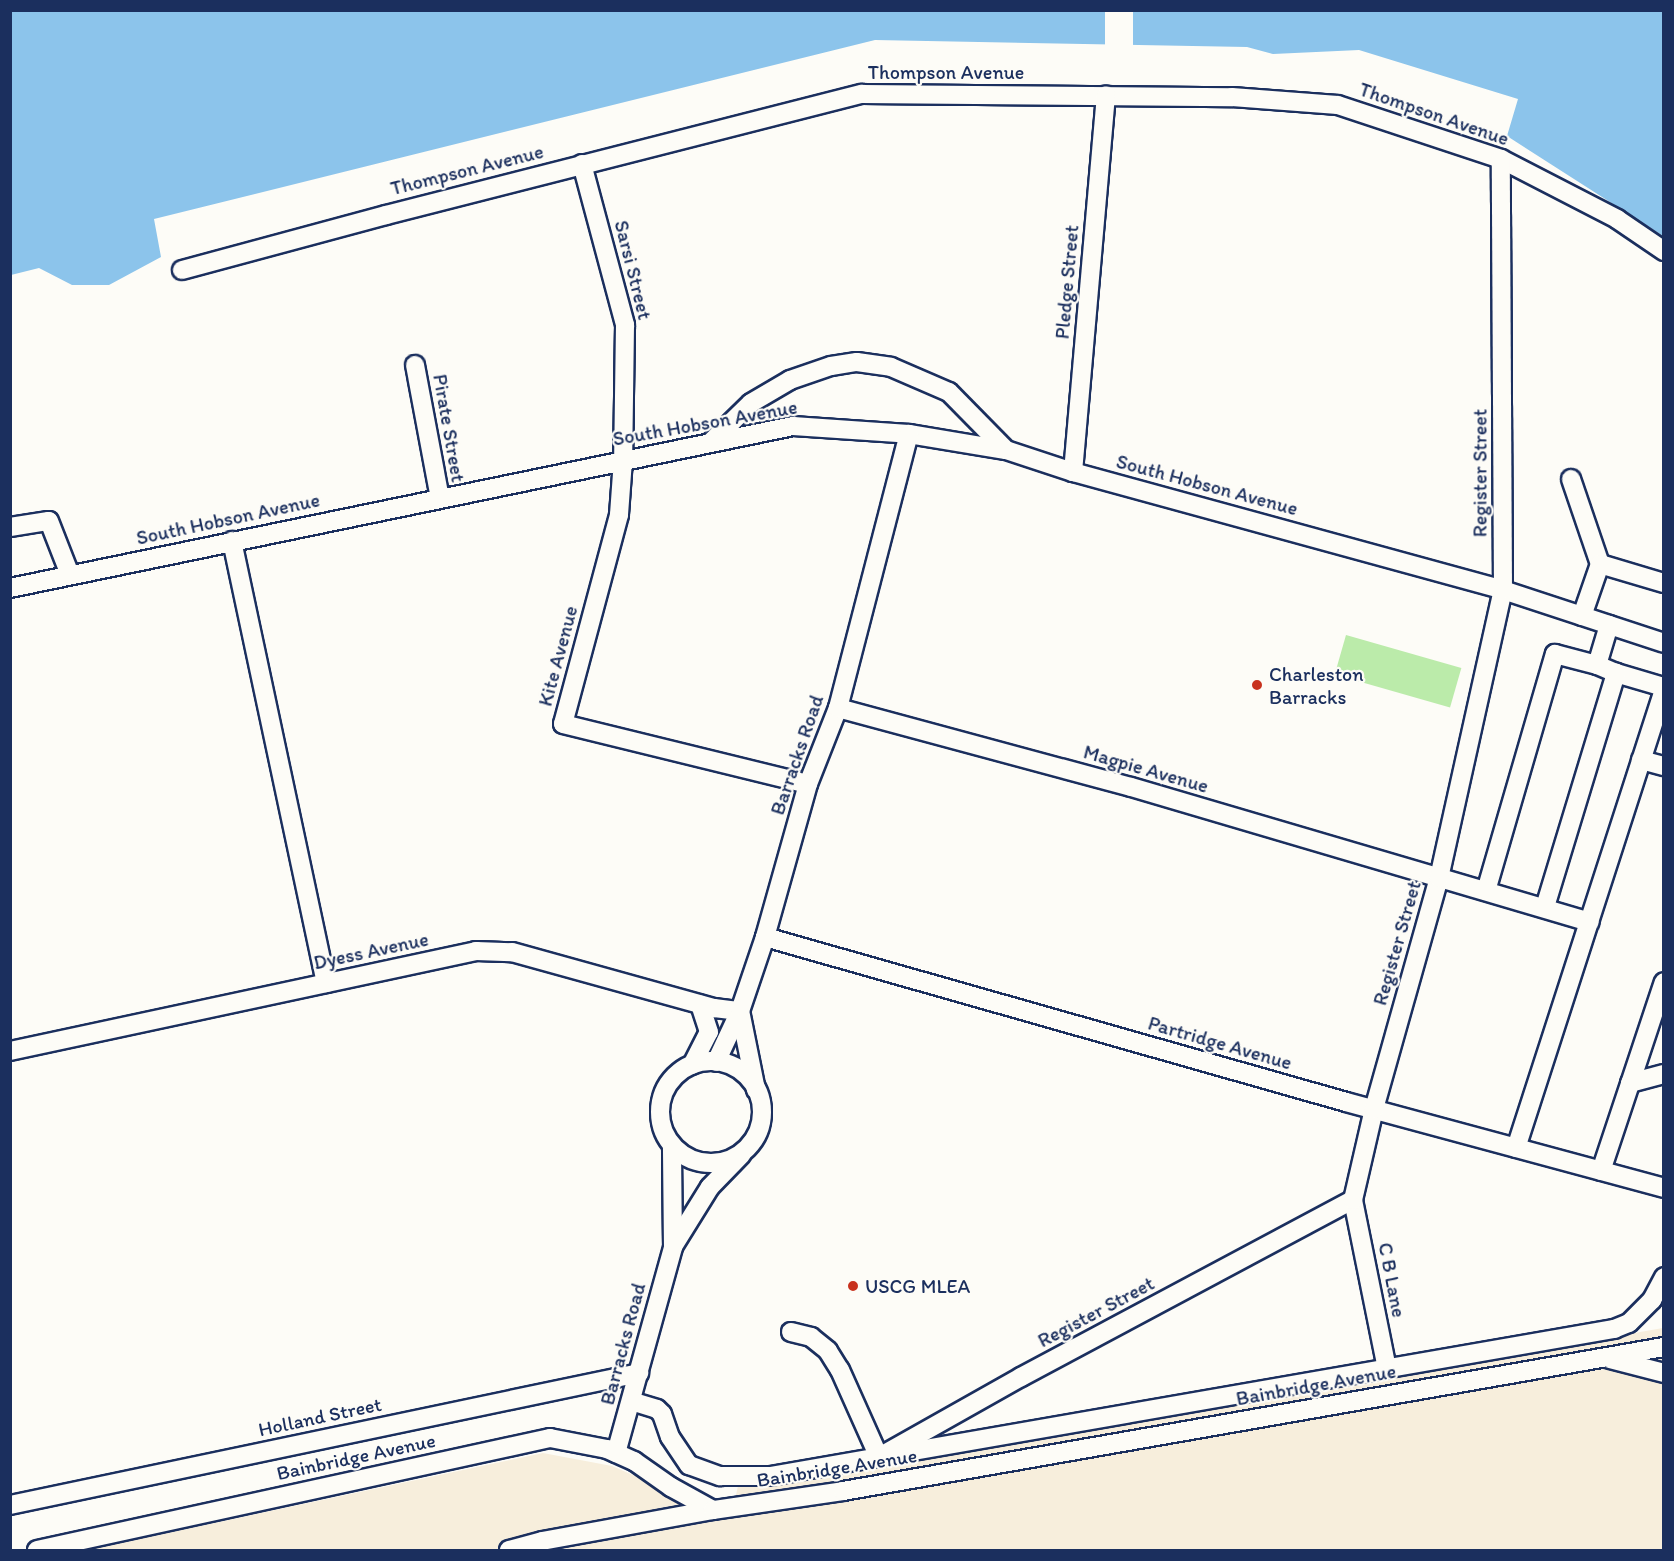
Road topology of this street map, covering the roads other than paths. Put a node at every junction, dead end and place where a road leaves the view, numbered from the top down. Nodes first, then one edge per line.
1 (1106, 95) junction
2 (1501, 159) junction
3 (582, 164) junction
4 (1664, 251) edge
5 (182, 270) dead end
6 (415, 365) dead end
7 (909, 434) junction
8 (710, 443) junction
9 (1006, 450) junction
10 (623, 460) junction
11 (1073, 472) junction
12 (1571, 479) dead end
13 (440, 498) junction
14 (10, 527) edge
15 (232, 542) junction
16 (1600, 564) junction
17 (70, 575) junction
18 (1664, 583) edge
19 (10, 588) edge
20 (1503, 590) junction
21 (1582, 616) junction
22 (1609, 625) junction
23 (1664, 643) edge
24 (1597, 665) junction
25 (1616, 673) junction
26 (1664, 689) edge
27 (838, 708) junction
28 (1641, 760) junction
29 (1664, 766) edge
30 (808, 784) junction
31 (1439, 878) junction
32 (1486, 891) junction
33 (1545, 907) junction
34 (1590, 922) junction
35 (765, 937) junction
36 (1664, 982) edge
37 (326, 983) junction
38 (700, 1004) junction
39 (740, 1011) junction
40 (10, 1051) edge
41 (716, 1062) junction
42 (692, 1065) junction
43 (1664, 1074) edge
44 (1630, 1083) junction
45 (756, 1090) junction
46 (1374, 1109) junction
47 (672, 1146) junction
48 (748, 1147) junction
49 (1516, 1148) junction
50 (1601, 1171) junction
51 (1664, 1188) edge
52 (1353, 1200) junction
53 (673, 1247) junction
54 (1664, 1277) edge
55 (791, 1332) dead end
56 (1664, 1347) edge
57 (1603, 1357) junction
58 (1387, 1368) junction
59 (639, 1373) junction
60 (1664, 1373) edge
61 (631, 1401) junction
62 (616, 1453) junction
63 (879, 1456) junction
64 (10, 1505) edge
65 (713, 1510) junction
66 (37, 1551) edge
67 (509, 1551) edge

1 - 2 street, Thompson Avenue
1 - 3 street, Thompson Avenue
1 - 11 street, Pledge Street
2 - 4 street, Thompson Avenue
2 - 20 street, Register Street
3 - 5 street, Thompson Avenue
3 - 10 street, Sarsi Street
6 - 13 street, Pirate Street
7 - 8 street, South Hobson Avenue
7 - 9 street, South Hobson Avenue
7 - 27 street, Barracks Road
8 - 9 street
8 - 10 street, South Hobson Avenue
9 - 11 street, South Hobson Avenue
10 - 13 street, South Hobson Avenue
10 - 30 street, Kite Avenue
11 - 20 street, South Hobson Avenue
12 - 16 street
13 - 15 street, South Hobson Avenue
14 - 17 street
15 - 17 street, South Hobson Avenue
15 - 37 street
16 - 18 street
16 - 21 street
17 - 19 street, South Hobson Avenue
20 - 21 street, South Hobson Avenue
20 - 31 street, Register Street
21 - 22 street, South Hobson Avenue
22 - 23 street, South Hobson Avenue
22 - 24 street
24 - 25 street
24 - 32 street
25 - 26 street
25 - 33 street
26 - 28 street
27 - 30 street, Barracks Road
27 - 31 street, Magpie Avenue
28 - 29 street
28 - 34 street
30 - 35 street, Barracks Road
31 - 32 street, Magpie Avenue
31 - 46 street, Register Street
32 - 33 street, Magpie Avenue
33 - 34 street, Magpie Avenue
34 - 49 street
35 - 39 street, Barracks Road
35 - 46 street, Partridge Avenue
36 - 44 street
37 - 38 street, Dyess Avenue
37 - 40 street, Dyess Avenue
38 - 39 street, Dyess Avenue
38 - 42 street
39 - 41 street, Barracks Road
39 - 45 street
41 - 42 street
41 - 45 street
42 - 47 street
43 - 44 street
44 - 50 street
45 - 48 street
46 - 49 street, Partridge Avenue
46 - 52 street, Register Street
47 - 48 street
47 - 53 street
48 - 53 street
49 - 50 street, Partridge Avenue
50 - 51 street, Partridge Avenue
52 - 58 street, C B Lane
52 - 63 street, Register Street
53 - 59 street, Barracks Road
54 - 58 street
55 - 63 street
56 - 57 street, Bainbridge Avenue
57 - 60 street
57 - 65 street, Bainbridge Avenue
58 - 63 street
59 - 61 street, Barracks Road
59 - 64 street, Holland Street
61 - 62 street, Barracks Road
61 - 63 street
62 - 65 street, Bainbridge Avenue
62 - 66 street, Bainbridge Avenue
65 - 67 street

